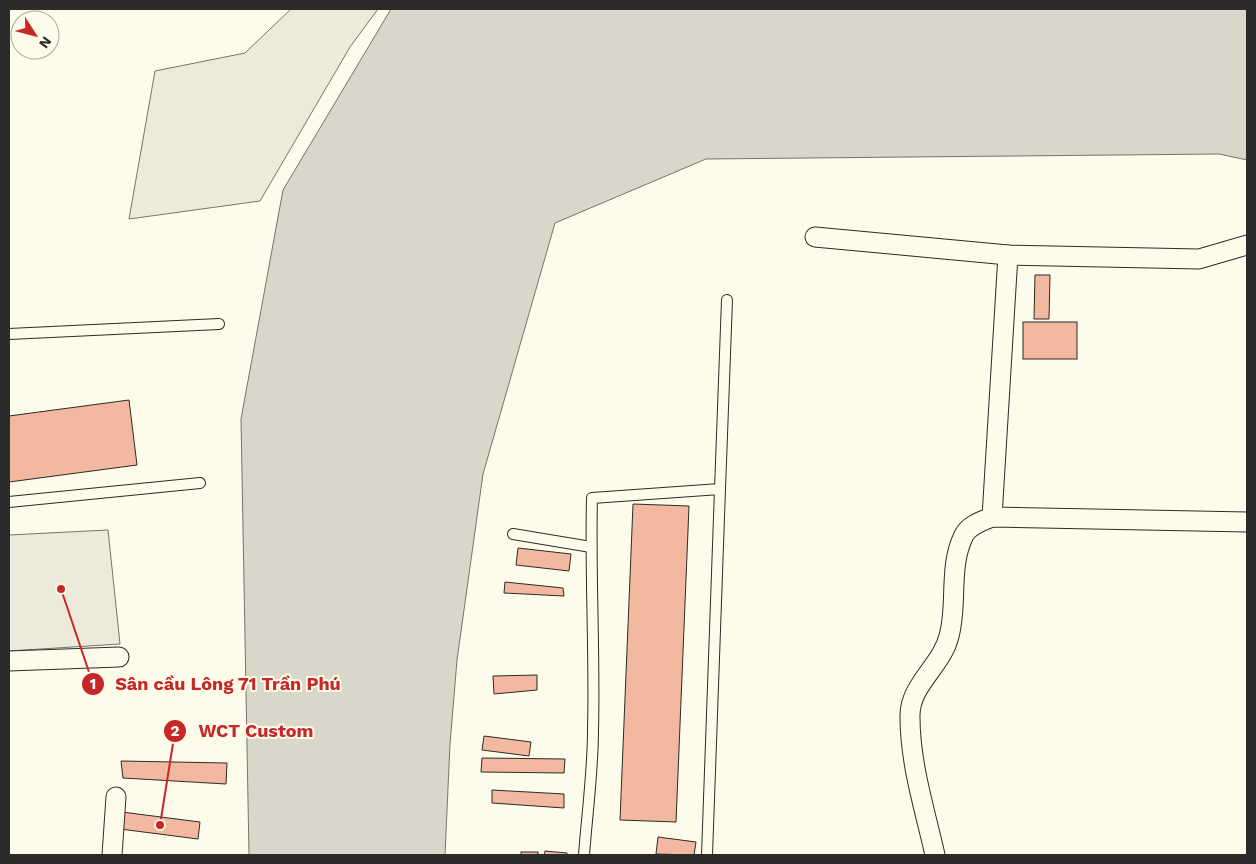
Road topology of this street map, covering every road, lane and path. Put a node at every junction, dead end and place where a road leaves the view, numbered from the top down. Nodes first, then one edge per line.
1 (815, 237) dead end
2 (1247, 245) edge
3 (1008, 255) junction
4 (727, 300) dead end
5 (220, 324) dead end
6 (9, 334) edge
7 (200, 483) dead end
8 (720, 489) junction
9 (9, 502) edge
10 (992, 517) junction
11 (1247, 522) edge
12 (513, 534) dead end
13 (591, 547) junction
14 (119, 657) dead end
15 (9, 661) edge
16 (116, 796) dead end
17 (112, 855) edge
18 (584, 855) edge
19 (707, 855) edge
20 (935, 855) edge

1 - 3 street
2 - 3 street
3 - 10 street
4 - 8 lane
5 - 6 lane
7 - 9 lane
8 - 13 lane
8 - 19 lane
10 - 11 street
10 - 20 street
12 - 13 lane
13 - 18 lane
14 - 15 street
16 - 17 street

